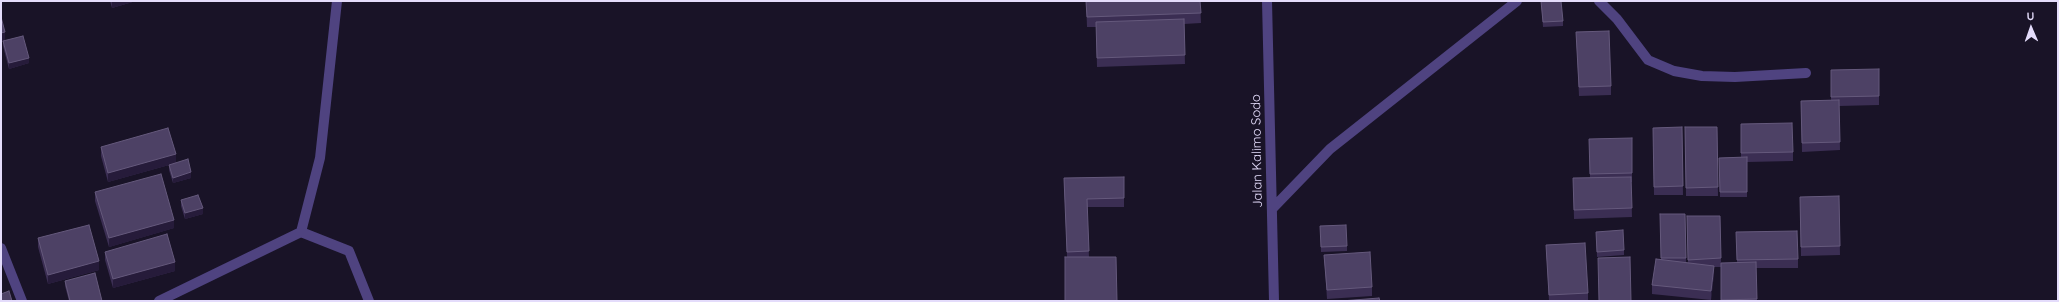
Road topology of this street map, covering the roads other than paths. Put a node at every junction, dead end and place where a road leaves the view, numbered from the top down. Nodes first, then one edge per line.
1 (337, 1) edge
2 (1267, 1) edge
3 (1517, 1) edge
4 (1599, 1) edge
5 (1806, 73) dead end
6 (1272, 209) junction
7 (300, 232) junction
8 (1, 248) edge
9 (22, 301) edge
10 (159, 301) edge
11 (369, 301) edge
12 (1274, 301) edge

1 - 7 street
2 - 6 street, Jalan Kalimo Sodo
3 - 6 street
4 - 5 street
6 - 12 street, Jalan Kalimo Sodo
7 - 10 street
7 - 11 street
8 - 9 street

